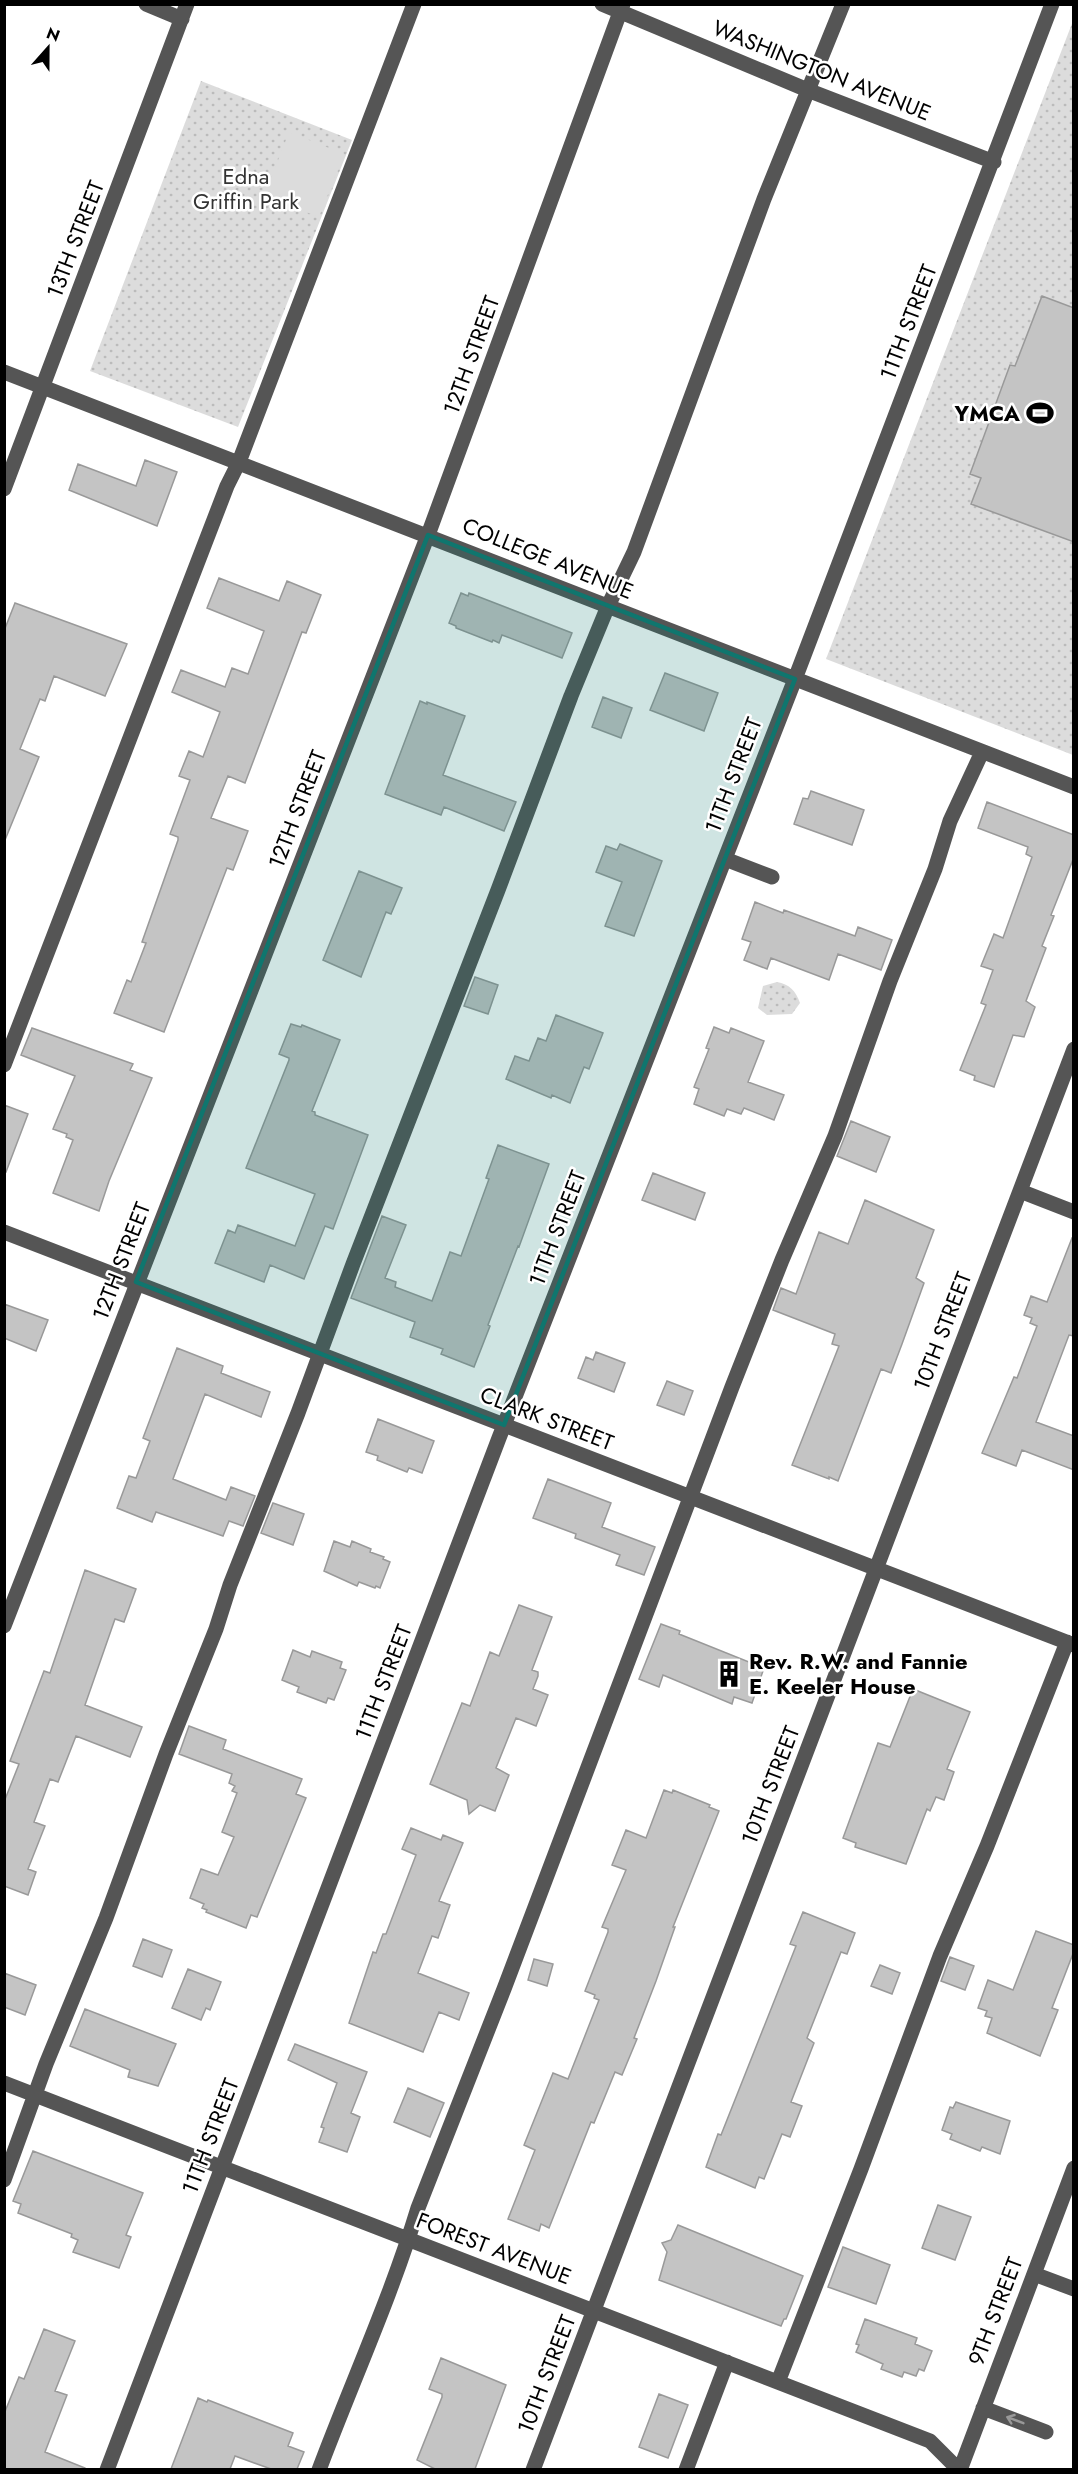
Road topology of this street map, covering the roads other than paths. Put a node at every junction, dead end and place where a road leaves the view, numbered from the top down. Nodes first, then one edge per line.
1 (146, 4) edge
2 (414, 4) edge
3 (602, 4) edge
4 (843, 4) edge
5 (1052, 4) edge
6 (622, 8) edge
7 (184, 12) edge
8 (810, 91) junction
9 (994, 162) junction
10 (4, 372) edge
11 (43, 387) junction
12 (239, 462) junction
13 (4, 489) edge
14 (429, 535) junction
15 (608, 606) junction
16 (795, 679) junction
17 (982, 752) junction
18 (1074, 787) edge
19 (724, 859) junction
20 (772, 877) dead end
21 (1074, 1049) edge
22 (4, 1065) edge
23 (1020, 1191) junction
24 (1074, 1212) edge
25 (4, 1232) edge
26 (136, 1282) junction
27 (320, 1354) junction
28 (504, 1425) junction
29 (691, 1498) junction
30 (876, 1570) junction
31 (4, 1626) edge
32 (1070, 1643) edge
33 (4, 2083) edge
34 (36, 2095) junction
35 (222, 2167) junction
36 (1074, 2168) edge
37 (4, 2180) edge
38 (408, 2239) junction
39 (1034, 2274) junction
40 (1074, 2289) edge
41 (594, 2311) junction
42 (727, 2362) junction
43 (778, 2382) junction
44 (983, 2408) junction
45 (1047, 2432) dead end
46 (107, 2469) edge
47 (320, 2469) edge
48 (533, 2469) edge
49 (686, 2469) edge
50 (959, 2469) edge

1 - 7 street
2 - 12 street
3 - 6 street, WASHINGTON AVENUE
4 - 8 street
5 - 9 street, 11TH STREET
6 - 8 street, WASHINGTON AVENUE
6 - 14 street, 12TH STREET
7 - 11 street, 13TH STREET
8 - 9 street, WASHINGTON AVENUE
8 - 15 street
9 - 16 street, 11TH STREET
10 - 11 street, COLLEGE AVENUE
11 - 12 street, COLLEGE AVENUE
11 - 13 street, 13TH STREET
12 - 14 street, COLLEGE AVENUE
12 - 22 street
14 - 15 street, COLLEGE AVENUE
14 - 26 street, 12TH STREET
15 - 16 street, COLLEGE AVENUE
15 - 27 street
16 - 17 street, COLLEGE AVENUE
16 - 19 street, 11TH STREET
17 - 18 street, COLLEGE AVENUE
17 - 29 street
19 - 20 street
19 - 28 street, 11TH STREET
21 - 23 street, 10TH STREET
23 - 24 street
23 - 30 street, 10TH STREET
25 - 26 street, CLARK STREET
26 - 27 street, CLARK STREET
26 - 31 street, 12TH STREET
27 - 28 street, CLARK STREET
27 - 34 street
28 - 29 street, CLARK STREET
28 - 35 street, 11TH STREET
29 - 30 street, CLARK STREET
29 - 38 street
30 - 32 street, CLARK STREET
30 - 41 street, 10TH STREET
32 - 43 street
33 - 34 street, FOREST AVENUE
34 - 35 street, FOREST AVENUE
34 - 37 street
35 - 38 street, FOREST AVENUE
35 - 46 street, 11TH STREET
36 - 39 street, 9TH STREET
38 - 41 street, FOREST AVENUE
38 - 47 street
39 - 40 street
39 - 44 street, 9TH STREET
41 - 42 street, FOREST AVENUE
41 - 48 street, 10TH STREET
42 - 43 street, FOREST AVENUE
42 - 49 street
43 - 50 street, FOREST AVENUE
45 -> 44 street
44 - 50 street, 9TH STREET

